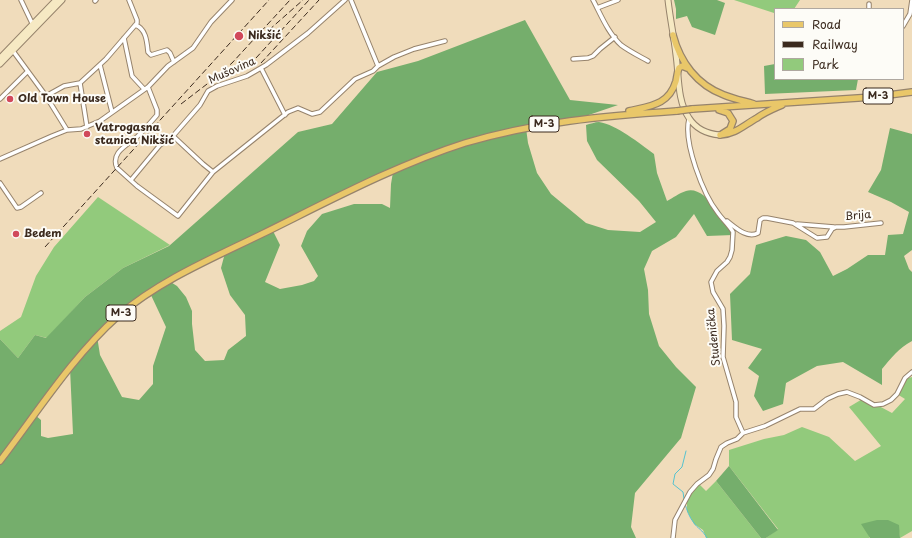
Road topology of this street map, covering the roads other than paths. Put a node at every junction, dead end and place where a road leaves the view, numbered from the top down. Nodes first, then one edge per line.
1 (21, 0) edge
2 (56, 0) edge
3 (62, 0) edge
4 (129, 0) edge
5 (232, 0) edge
6 (345, 0) edge
7 (351, 0) edge
8 (593, 0) edge
9 (618, 0) edge
10 (668, 0) edge
11 (912, 0) edge
12 (597, 8) junction
13 (912, 9) edge
14 (904, 24) edge
15 (135, 25) junction
16 (34, 26) junction
17 (673, 35) junction
18 (124, 38) junction
19 (615, 38) junction
20 (445, 41) dead end
21 (13, 51) junction
22 (0, 58) edge
23 (573, 59) dead end
24 (648, 61) dead end
25 (174, 62) junction
26 (0, 64) edge
27 (100, 65) junction
28 (378, 66) junction
29 (261, 68) junction
30 (687, 68) junction
31 (678, 70) junction
32 (27, 72) junction
33 (80, 84) junction
34 (146, 88) junction
35 (912, 92) edge
36 (46, 96) junction
37 (0, 99) edge
38 (786, 103) junction
39 (758, 105) junction
40 (693, 109) junction
41 (112, 112) junction
42 (620, 114) junction
43 (285, 115) junction
44 (689, 119) junction
45 (87, 126) junction
46 (68, 130) junction
47 (720, 135) junction
48 (173, 136) junction
49 (0, 158) edge
50 (213, 172) junction
51 (131, 180) junction
52 (0, 183) edge
53 (42, 193) dead end
54 (722, 218) junction
55 (881, 223) dead end
56 (796, 224) junction
57 (834, 227) junction
58 (912, 372) edge
59 (742, 433) junction
60 (0, 461) edge
61 (673, 538) edge

1 - 16 street
2 - 16 main road
3 - 16 main road
4 - 15 street
5 - 25 street
6 - 29 street, Mušovina
7 - 28 street
8 - 12 street
9 - 12 street
10 - 17 main road
11 - 13 street
12 - 19 street
13 - 14 street
15 - 18 street
15 - 25 street
16 - 21 main road
16 - 22 main road
17 - 30 main road
17 - 31 main road
18 - 27 street
18 - 34 street
19 - 23 street
19 - 24 street
20 - 28 street
21 - 26 main road
21 - 32 street
25 - 34 street
27 - 33 street
27 - 41 street
28 - 43 street
29 - 43 street
29 - 48 street, Mušovina
30 - 31 main road
30 - 39 main road
31 - 42 main road
31 - 44 main road
32 - 36 street
32 - 37 street
33 - 36 street
33 - 45 street
34 - 41 street
34 - 51 street
35 - 38 main road, M-3
36 - 46 street
38 - 39 main road, M-3
38 - 47 main road
39 - 40 main road, M-3
40 - 42 main road, M-3, bridge
40 - 47 main road
41 - 45 street
42 - 60 main road, M-3
43 - 50 street
44 - 47 main road
44 - 54 street, Studenička
45 - 46 street
46 - 49 street
48 - 50 street
48 - 51 street, Mušovina
50 - 51 street
52 - 53 street
54 - 56 street, Brija
54 - 59 street, Studenička
55 - 57 street, Brija
56 - 57 street
56 - 57 street, Brija
58 - 59 street
59 - 61 street

